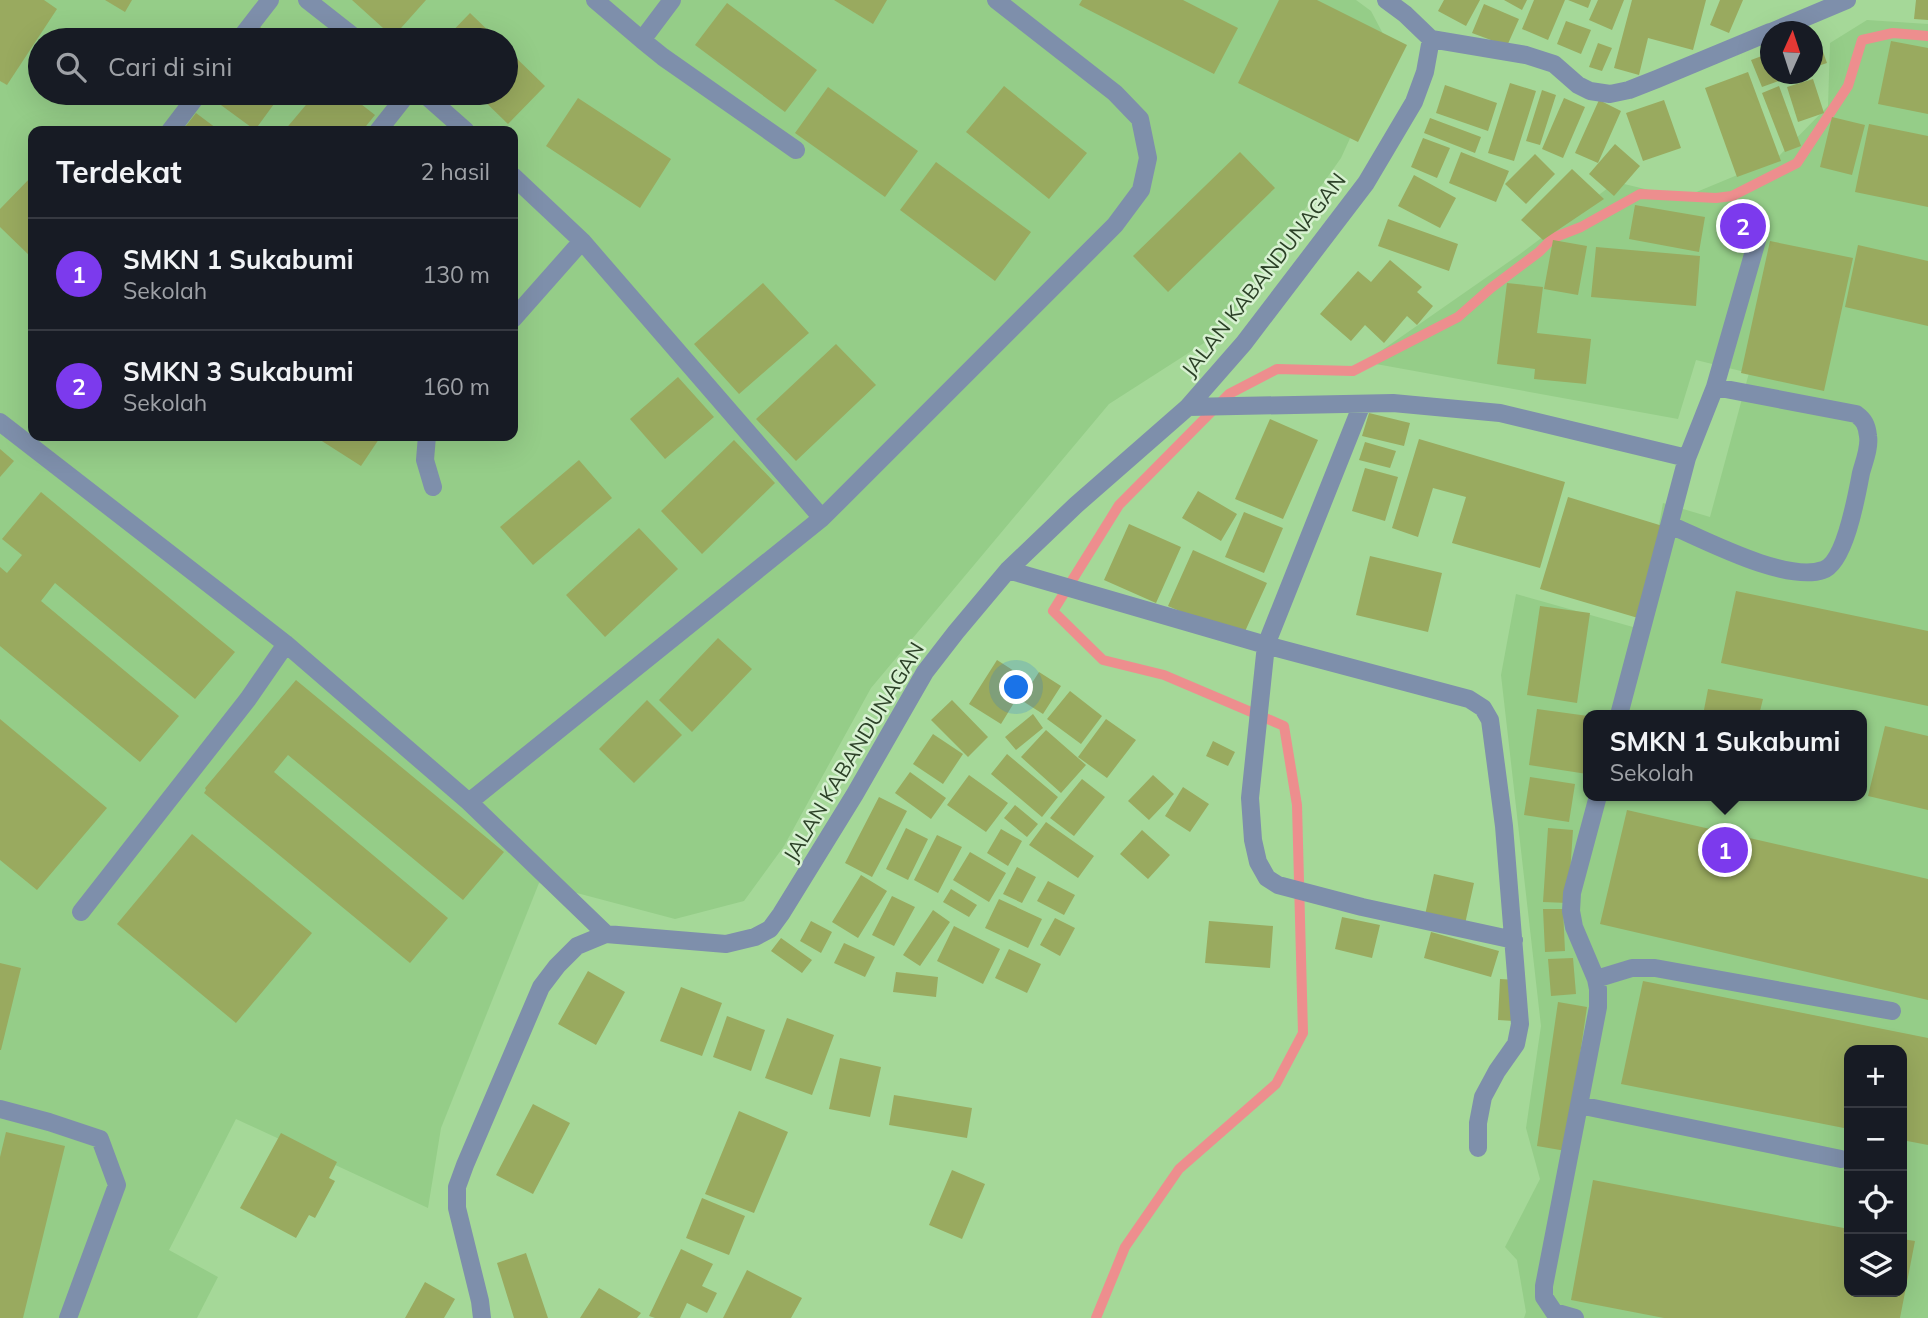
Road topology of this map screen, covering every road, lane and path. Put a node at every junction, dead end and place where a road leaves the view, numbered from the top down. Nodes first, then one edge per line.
1 (270, 0) edge
2 (307, 0) edge
3 (595, 0) edge
4 (672, 0) edge
5 (996, 0) edge
6 (1386, 0) edge
7 (1847, 0) edge
8 (1797, 21) edge
9 (248, 28) edge
10 (343, 28) edge
11 (1760, 37) edge
12 (1431, 39) junction
13 (642, 40) junction
14 (190, 105) edge
15 (399, 105) edge
16 (437, 105) edge
17 (174, 126) edge
18 (382, 126) edge
19 (460, 126) edge
20 (796, 150) dead end
21 (518, 181) edge
22 (1760, 230) dead end
23 (582, 241) junction
24 (518, 313) edge
25 (1715, 387) junction
26 (1362, 404) junction
27 (1188, 407) junction
28 (0, 422) edge
29 (427, 441) edge
30 (1688, 458) junction
31 (433, 487) dead end
32 (822, 518) junction
33 (1670, 525) junction
34 (1008, 570) junction
35 (286, 644) junction
36 (1266, 645) junction
37 (1620, 710) edge
38 (1597, 801) edge
39 (469, 802) junction
40 (80, 912) dead end
41 (606, 934) junction
42 (1514, 940) junction
43 (1596, 979) junction
44 (1892, 1011) dead end
45 (1579, 1105) junction
46 (0, 1109) edge
47 (1478, 1148) dead end
48 (1841, 1159) dead end
49 (68, 1318) edge
50 (482, 1318) edge
51 (1575, 1318) edge

1 - 9 street
2 - 10 street
3 - 13 street
4 - 13 street
5 - 32 street
6 - 12 street
7 - 8 street
11 - 12 street
12 - 27 street, JALAN KABANDUNAGAN
13 - 20 street
14 - 17 street
15 - 18 street
16 - 19 street
21 - 23 street
22 - 25 street
23 - 24 street
23 - 32 street
25 - 30 street
25 - 33 street
26 - 27 street
26 - 30 street
26 - 36 street
27 - 34 street, JALAN KABANDUNAGAN
28 - 35 street
29 - 31 street
30 - 33 street
32 - 39 street
33 - 37 street
34 - 36 street
34 - 41 street, JALAN KABANDUNAGAN
35 - 39 street
35 - 40 street
36 - 42 street
36 - 42 street
38 - 43 street
39 - 41 street
41 - 50 street
42 - 47 street
43 - 44 street
43 - 45 street
45 - 48 street
45 - 51 street
46 - 49 street

